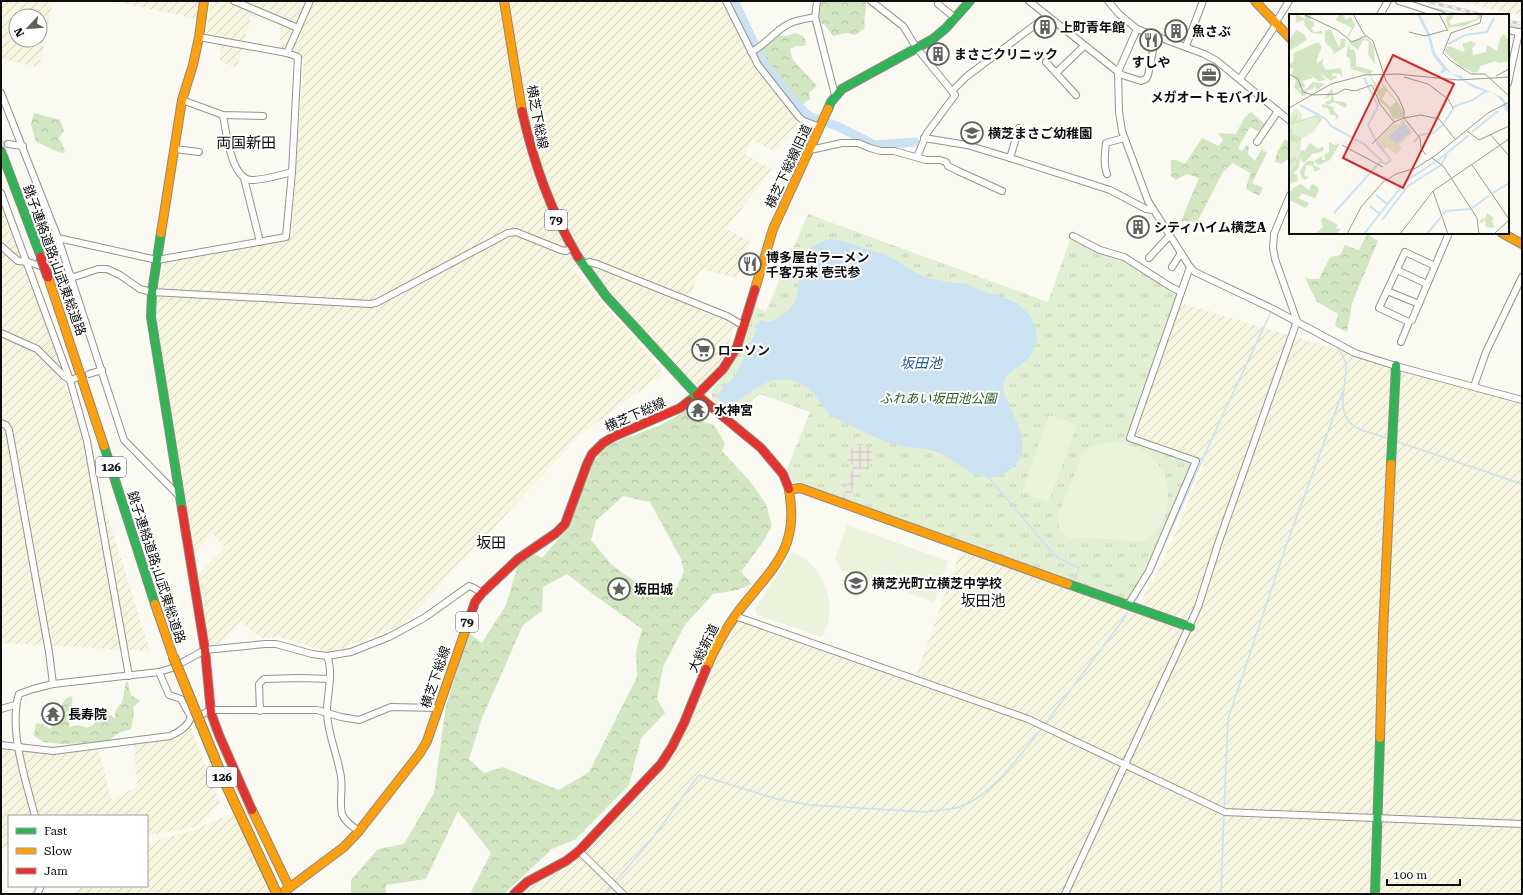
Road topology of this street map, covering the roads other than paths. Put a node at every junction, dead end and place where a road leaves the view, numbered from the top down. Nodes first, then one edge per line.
1 (204, 1) edge
2 (234, 1) edge
3 (310, 1) edge
4 (504, 1) edge
5 (726, 1) edge
6 (817, 1) edge
7 (871, 1) edge
8 (970, 1) edge
9 (1028, 1) edge
10 (1108, 1) edge
11 (1203, 1) edge
12 (1255, 1) edge
13 (1289, 1) edge
14 (1388, 1) edge
15 (1399, 1) edge
16 (938, 4) dead end
17 (1381, 14) edge
18 (1436, 14) edge
19 (1047, 16) junction
20 (816, 17) junction
21 (955, 18) junction
22 (1276, 22) junction
23 (298, 28) junction
24 (1137, 29) junction
25 (1509, 30) edge
26 (1521, 32) edge
27 (1156, 36) junction
28 (199, 37) junction
29 (1289, 37) edge
30 (1084, 46) junction
31 (1186, 46) junction
32 (916, 47) junction
33 (754, 50) junction
34 (287, 53) junction
35 (1046, 62) dead end
36 (1118, 72) junction
37 (1056, 73) junction
38 (1240, 79) junction
39 (1509, 79) edge
40 (952, 91) junction
41 (1, 93) edge
42 (835, 95) junction
43 (1076, 96) dead end
44 (182, 100) junction
45 (1278, 112) junction
46 (223, 115) junction
47 (263, 116) dead end
48 (1289, 120) edge
49 (820, 127) junction
50 (1019, 128) dead end
51 (924, 138) junction
52 (1124, 138) junction
53 (1257, 142) dead end
54 (8, 144) tunnel mouth
55 (23, 146) junction
56 (175, 149) junction
57 (810, 150) junction
58 (1, 151) edge
59 (200, 152) dead end
60 (917, 156) junction
61 (1010, 158) junction
62 (1103, 170) dead end
63 (292, 172) junction
64 (244, 178) junction
65 (1002, 191) dead end
66 (1, 192) edge
67 (1289, 197) edge
68 (1154, 210) junction
69 (1449, 234) edge
70 (1504, 234) edge
71 (1170, 235) junction
72 (1073, 236) dead end
73 (58, 238) junction
74 (260, 242) junction
75 (1522, 244) edge
76 (571, 248) junction
77 (1, 252) edge
78 (1181, 253) junction
79 (1150, 258) dead end
80 (157, 260) junction
81 (28, 262) junction
82 (582, 265) junction
83 (1435, 266) junction
84 (1172, 267) dead end
85 (1190, 267) junction
86 (1397, 270) junction
87 (70, 276) junction
88 (1522, 278) edge
89 (1427, 284) junction
90 (1387, 291) junction
91 (152, 292) junction
92 (1181, 292) junction
93 (1419, 304) junction
94 (1297, 321) junction
95 (1409, 322) junction
96 (744, 326) junction
97 (1, 333) edge
98 (1401, 342) dead end
99 (1396, 366) junction
100 (102, 370) junction
101 (89, 374) dead end
102 (73, 379) junction
103 (1474, 386) junction
104 (697, 395) junction
105 (1522, 400) edge
106 (1, 423) edge
107 (789, 490) junction
108 (182, 498) junction
109 (482, 593) junction
110 (1128, 605) junction
111 (735, 616) junction
112 (1190, 627) junction
113 (205, 650) junction
114 (327, 656) junction
115 (159, 672) junction
116 (129, 676) junction
117 (330, 679) junction
118 (53, 684) junction
119 (15, 705) junction
120 (438, 708) junction
121 (1, 709) edge
122 (210, 710) junction
123 (260, 711) junction
124 (327, 713) junction
125 (189, 722) junction
126 (1, 745) edge
127 (18, 747) junction
128 (1125, 766) junction
129 (35, 815) edge
130 (1377, 819) junction
131 (1522, 824) edge
132 (359, 831) junction
133 (579, 851) junction
134 (289, 887) junction
135 (277, 894) edge
136 (281, 894) edge
137 (514, 894) edge
138 (623, 894) edge
139 (1065, 894) edge
140 (1375, 894) edge

1 - 28 main road
2 - 23 street
3 - 23 street
4 - 76 main road, 横芝下総線 / 79
5 - 33 street
6 - 20 street
7 - 32 street
8 - 21 main road
9 - 19 street
10 - 24 street
11 - 31 street
12 - 22 main road
13 - 22 street
14 - 17 street
15 - 18 street
16 - 21 street
19 - 30 street
19 - 40 street
20 - 33 street
20 - 42 street
21 - 32 main road
22 - 29 main road
22 - 38 street
23 - 34 street
24 - 27 street
24 - 36 street
25 - 26 street
26 - 39 street
27 - 31 street
27 - 36 street
28 - 34 street
28 - 44 main road
30 - 36 street
30 - 37 street
31 - 38 street
32 - 40 street
32 - 42 main road
33 - 49 street
34 - 63 street
35 - 37 street
36 - 52 street
37 - 43 street
38 - 45 street
40 - 51 street
41 - 55 street
42 - 49 main road, 横芝下総線旧道
44 - 46 street
44 - 56 main road
45 - 48 street
45 - 53 street
46 - 47 street
46 - 64 street
49 - 57 main road, 横芝下総線旧道
50 - 61 street
51 - 60 street
51 - 61 street
52 - 62 street
52 - 68 street
54 - 55 street
55 - 73 street
56 - 59 street
56 - 80 main road
57 - 60 street
57 - 96 main road, 横芝下総線旧道
58 - 135 main road, 銚子連絡道路;山武東総道路 / 126, bridge
60 - 65 street
61 - 68 street
63 - 64 street
63 - 74 street
64 - 74 street
66 - 81 street
67 - 94 street
68 - 71 street
69 - 83 street
70 - 75 main road
71 - 78 street
71 - 79 street
72 - 92 street
73 - 80 street
73 - 87 street
74 - 80 street
76 - 82 main road, 横芝下総線 / 79
76 - 91 street
77 - 81 street
78 - 84 street
78 - 85 street
80 - 91 main road
81 - 87 street
81 - 102 street
82 - 96 street
82 - 104 main road, 横芝下総線 / 79
83 - 86 street
83 - 89 street
85 - 92 street
85 - 94 street
86 - 89 street
86 - 90 street
87 - 91 street
87 - 100 street
88 - 103 street
89 - 93 street
90 - 93 street
90 - 95 street
91 - 108 main road
92 - 110 street
93 - 95 street
94 - 99 street
94 - 112 street
95 - 98 street
96 - 104 main road, 横芝下総線旧道
97 - 102 street
99 - 103 street
99 - 130 main road
100 - 101 street
100 - 108 street
102 - 116 street
103 - 105 street
104 - 107 main road, 大総新道
104 - 109 main road, 横芝下総線 / 79
106 - 118 street
107 - 110 main road
107 - 111 main road, 大総新道
108 - 113 main road
109 - 114 street
109 - 120 main road, 横芝下総線 / 79
110 - 112 main road
111 - 128 street
111 - 133 main road, 大総新道
112 - 128 street
113 - 114 street
113 - 115 street
113 - 122 main road
114 - 117 street
115 - 116 street
115 - 125 street
116 - 118 street
117 - 123 street
117 - 124 street
118 - 119 street
119 - 121 street
119 - 127 street
120 - 124 street
120 - 132 main road, 横芝下総線 / 79
122 - 123 street
122 - 125 street
122 - 134 main road
123 - 124 street
124 - 132 street
125 - 127 street
126 - 127 street
127 - 129 street
128 - 130 street
128 - 139 street
130 - 131 street
130 - 140 main road
132 - 134 main road, 横芝下総線 / 79
133 - 137 main road, 大総新道
133 - 138 street
134 - 136 main road, 横芝下総線 / 79

